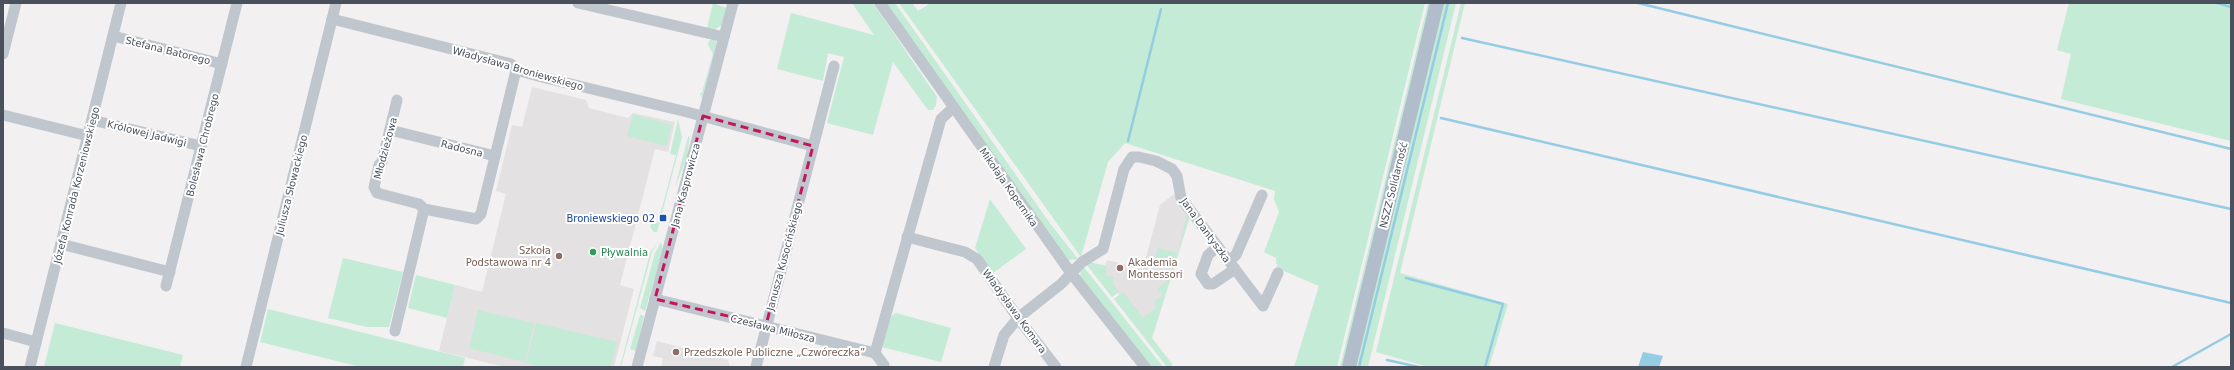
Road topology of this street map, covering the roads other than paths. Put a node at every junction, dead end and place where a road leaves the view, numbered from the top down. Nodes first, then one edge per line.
1 (16, 3) edge
2 (121, 3) edge
3 (238, 3) edge
4 (336, 3) edge
5 (578, 3) edge
6 (733, 3) edge
7 (880, 3) edge
8 (1438, 3) edge
9 (332, 19) junction
10 (113, 36) junction
11 (724, 37) junction
12 (3, 54) edge
13 (222, 64) junction
14 (834, 66) dead end
15 (516, 70) junction
16 (397, 100) dead end
17 (953, 108) junction
18 (3, 115) edge
19 (704, 116) junction
20 (92, 120) junction
21 (390, 130) junction
22 (88, 136) junction
23 (201, 146) junction
24 (813, 146) junction
25 (495, 156) junction
26 (1262, 195) dead end
27 (424, 209) junction
28 (907, 237) junction
29 (61, 244) junction
30 (1217, 246) junction
31 (1232, 265) junction
32 (170, 272) junction
33 (1071, 273) junction
34 (1278, 273) dead end
35 (166, 286) dead end
36 (655, 299) junction
37 (1018, 318) junction
38 (766, 325) junction
39 (395, 331) dead end
40 (3, 333) edge
41 (36, 342) junction
42 (875, 353) junction
43 (30, 367) edge
44 (246, 367) edge
45 (637, 367) edge
46 (756, 367) edge
47 (883, 367) edge
48 (994, 367) edge
49 (1056, 367) edge
50 (1145, 367) edge
51 (1349, 367) edge

1 - 12 street
2 - 10 street, Józefa Konrada Korzeniowskiego
3 - 13 street, Bolesława Chrobrego
4 - 9 street, Juliusza Słowackiego
5 - 11 street
6 - 11 street, Jana Kasprowicza
7 - 17 street, Mikołaja Kopernika
8 - 51 main road, NSZZ Solidarność
9 - 15 street, Władysława Broniewskiego
9 - 44 street, Juliusza Słowackiego
10 - 13 street, Stefana Batorego
10 - 20 street, Józefa Konrada Korzeniowskiego
11 - 19 street, Jana Kasprowicza
13 - 23 street, Bolesława Chrobrego
14 - 24 street, Janusza Kusocińskiego
15 - 19 street, Władysława Broniewskiego
15 - 25 street, Radosna
16 - 21 street, Młodzieżowa
17 - 28 street
17 - 33 street, Mikołaja Kopernika
18 - 22 street
19 - 24 street
19 - 36 street, Jana Kasprowicza
20 - 22 street, Józefa Konrada Korzeniowskiego
20 - 23 street, Królowej Jadwigi
21 - 25 street, Radosna
21 - 27 street, Młodzieżowa
22 - 29 street, Józefa Konrada Korzeniowskiego
23 - 32 street, Bolesława Chrobrego
24 - 38 street, Janusza Kusocińskiego
25 - 27 street, Młodzieżowa
26 - 31 street
27 - 39 street
28 - 37 street, Władysława Komara
28 - 42 street
29 - 32 street
29 - 41 street, Józefa Konrada Korzeniowskiego
30 - 31 street, Jana Dantyszka
30 - 31 street
30 - 33 street, Jana Dantyszka
31 - 34 street, Jana Dantyszka
32 - 35 street, Bolesława Chrobrego
33 - 37 street
33 - 50 street, Mikołaja Kopernika
36 - 38 street, Czesława Miłosza
36 - 45 street, Jana Kasprowicza
37 - 48 street
37 - 49 street, Władysława Komara
38 - 42 street, Czesława Miłosza
38 - 46 street, Janusza Kusocińskiego
40 - 41 street
41 - 43 street, Józefa Konrada Korzeniowskiego
42 - 47 street

